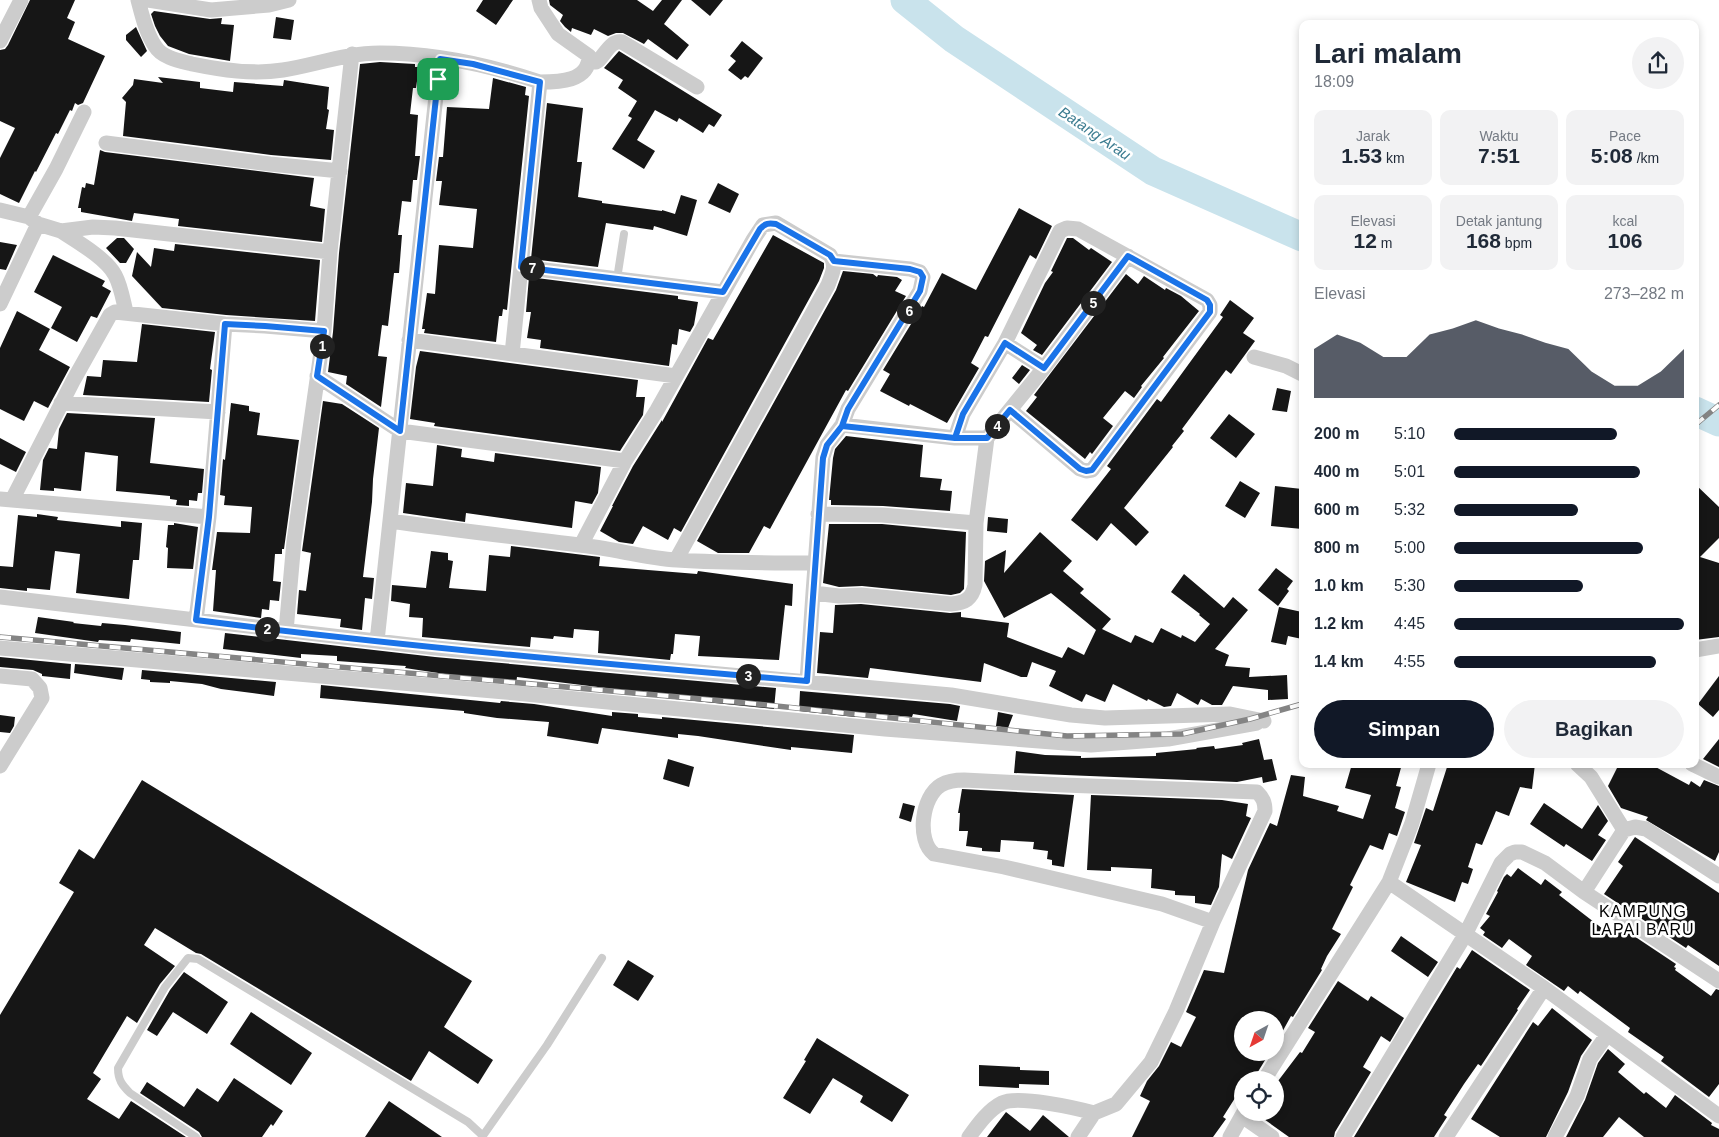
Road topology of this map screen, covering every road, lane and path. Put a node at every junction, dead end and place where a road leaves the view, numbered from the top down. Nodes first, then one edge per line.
1 (21, 0) edge
2 (138, 0) edge
3 (148, 0) edge
4 (289, 0) edge
5 (539, 0) edge
6 (0, 41) edge
7 (352, 54) junction
8 (440, 59) junction
9 (589, 61) junction
10 (540, 82) junction
11 (697, 87) dead end
12 (84, 112) dead end
13 (106, 143) dead end
14 (340, 171) junction
15 (0, 210) edge
16 (34, 220) junction
17 (61, 231) junction
18 (624, 234) dead end
19 (330, 252) junction
20 (1128, 256) junction
21 (834, 261) junction
22 (521, 267) junction
23 (617, 279) junction
24 (6, 286) edge
25 (723, 292) junction
26 (0, 304) edge
27 (126, 312) junction
28 (225, 324) junction
29 (324, 331) junction
30 (409, 340) junction
31 (1005, 343) junction
32 (512, 354) junction
33 (1254, 357) dead end
34 (1044, 368) junction
35 (1299, 372) edge
36 (317, 376) junction
37 (676, 376) junction
38 (61, 403) junction
39 (1010, 410) junction
40 (218, 412) junction
41 (842, 426) junction
42 (400, 431) junction
43 (955, 438) junction
44 (987, 438) junction
45 (625, 461) junction
46 (6, 500) edge
47 (818, 514) junction
48 (209, 517) junction
49 (390, 521) junction
50 (976, 523) junction
51 (581, 545) junction
52 (676, 560) junction
53 (814, 563) junction
54 (813, 593) junction
55 (0, 597) edge
56 (196, 620) junction
57 (286, 631) junction
58 (377, 641) junction
59 (1719, 646) edge
60 (0, 648) edge
61 (1699, 649) edge
62 (0, 676) edge
63 (807, 681) junction
64 (0, 766) edge
65 (1699, 767) edge
66 (1428, 768) edge
67 (1581, 768) edge
68 (1719, 777) edge
69 (1624, 830) junction
70 (1719, 876) edge
71 (1389, 882) junction
72 (1584, 892) junction
73 (1212, 922) junction
74 (1466, 935) junction
75 (602, 958) dead end
76 (1719, 980) edge
77 (1544, 988) junction
78 (1606, 1034) junction
79 (1270, 1071) edge
80 (1094, 1113) junction
81 (1719, 1116) edge
82 (1239, 1121) edge
83 (1252, 1121) edge
84 (483, 1136) edge
85 (196, 1137) edge
86 (968, 1137) edge
87 (1078, 1137) edge
88 (1230, 1137) edge
89 (1272, 1137) edge
90 (1343, 1137) edge
91 (1446, 1137) edge
92 (1555, 1137) edge

1 - 6 street
2 - 7 street
3 - 4 street
5 - 9 street
7 - 8 street
7 - 14 street
8 - 10 street
8 - 30 street
9 - 10 street
9 - 11 street
10 - 22 street
12 - 16 street
13 - 14 street
14 - 19 street
15 - 16 street
16 - 17 street
16 - 24 street
17 - 19 street
17 - 27 street
18 - 23 lane
19 - 29 street
20 - 31 street
20 - 34 street
20 - 39 street
21 - 25 street
21 - 41 street
21 - 52 street
22 - 23 street
22 - 32 street
23 - 25 street
24 - 26 street
25 - 37 street
27 - 28 street
27 - 38 street
28 - 29 street
28 - 40 street
29 - 36 street
30 - 32 street
30 - 42 street
31 - 34 street
31 - 43 street
32 - 37 street
33 - 35 street
34 - 39 street
36 - 42 street
36 - 57 street
37 - 45 street
38 - 40 street
38 - 46 street
39 - 44 street
40 - 48 street
41 - 43 street
41 - 47 street
42 - 45 street
42 - 49 street
43 - 44 street
44 - 50 street
45 - 51 street
46 - 48 street
47 - 50 street
47 - 53 street
48 - 56 street
49 - 51 street
49 - 58 street
50 - 54 street
51 - 52 street
52 - 53 street
53 - 54 street
54 - 63 street
55 - 56 street
56 - 57 street
57 - 58 street
58 - 63 street
59 - 61 street
60 - 63 street
62 - 64 street
65 - 68 street
66 - 71 street
67 - 69 street
69 - 70 street
69 - 72 street
71 - 74 street
71 - 79 street
72 - 74 street
72 - 76 street
73 - 73 street
73 - 80 street
74 - 77 street
74 - 90 street
75 - 84 lane
77 - 78 street
77 - 91 street
78 - 81 street
78 - 92 street
80 - 86 street
80 - 87 street
82 - 88 street
83 - 89 street
84 - 85 lane

